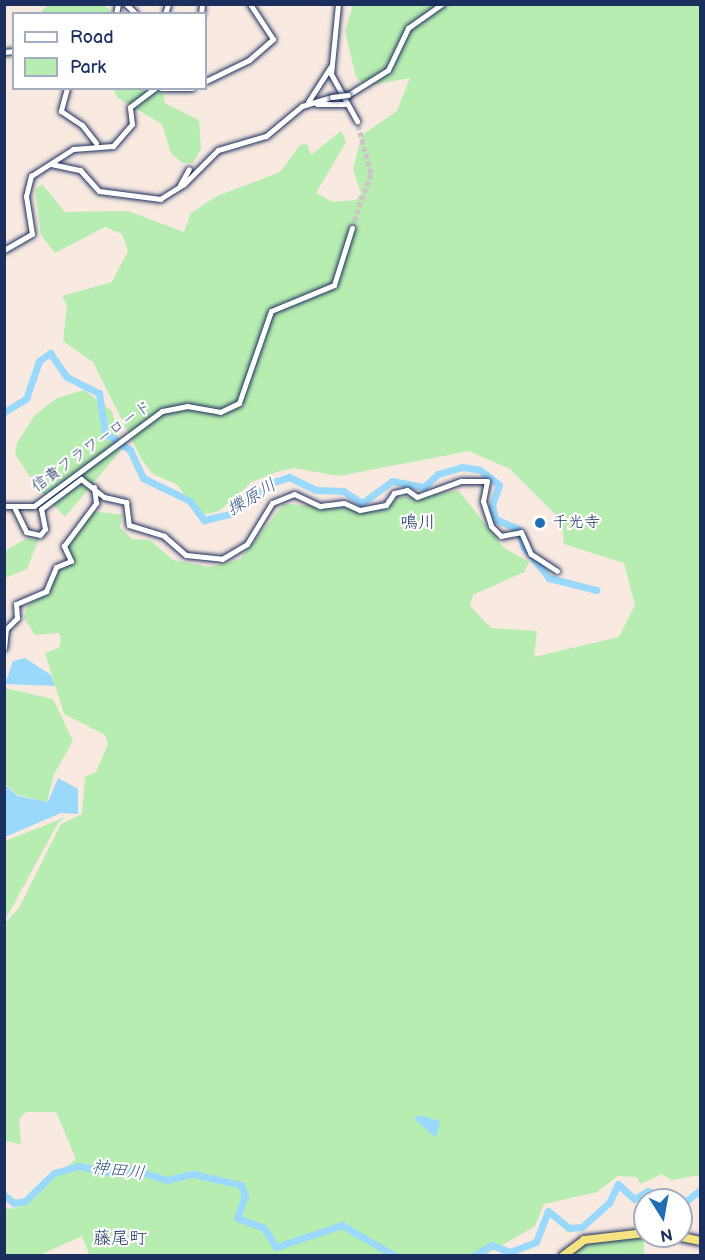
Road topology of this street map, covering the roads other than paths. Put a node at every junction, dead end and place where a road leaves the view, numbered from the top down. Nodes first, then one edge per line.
1 (250, 4) edge
2 (338, 4) edge
3 (442, 4) edge
4 (331, 66) junction
5 (207, 81) edge
6 (66, 90) edge
7 (152, 90) edge
8 (345, 104) junction
9 (304, 106) junction
10 (357, 121) tunnel mouth
11 (96, 143) junction
12 (51, 164) junction
13 (189, 169) dead end
14 (177, 189) junction
15 (352, 228) tunnel mouth
16 (4, 250) edge
17 (94, 485) junction
18 (4, 506) edge
19 (15, 509) junction
20 (557, 571) dead end
21 (4, 648) edge
22 (633, 1234) edge
23 (563, 1256) edge

1 - 5 street
2 - 4 street
3 - 9 street, bridge
4 - 8 street
4 - 9 street
6 - 11 street
7 - 11 street
8 - 9 street
8 - 10 street
9 - 14 street
11 - 12 street
12 - 14 street
12 - 16 street
13 - 14 street
15 - 19 street, 信貴フラワーロード
17 - 19 street
17 - 20 street
17 - 21 street
18 - 19 street
22 - 23 highway

